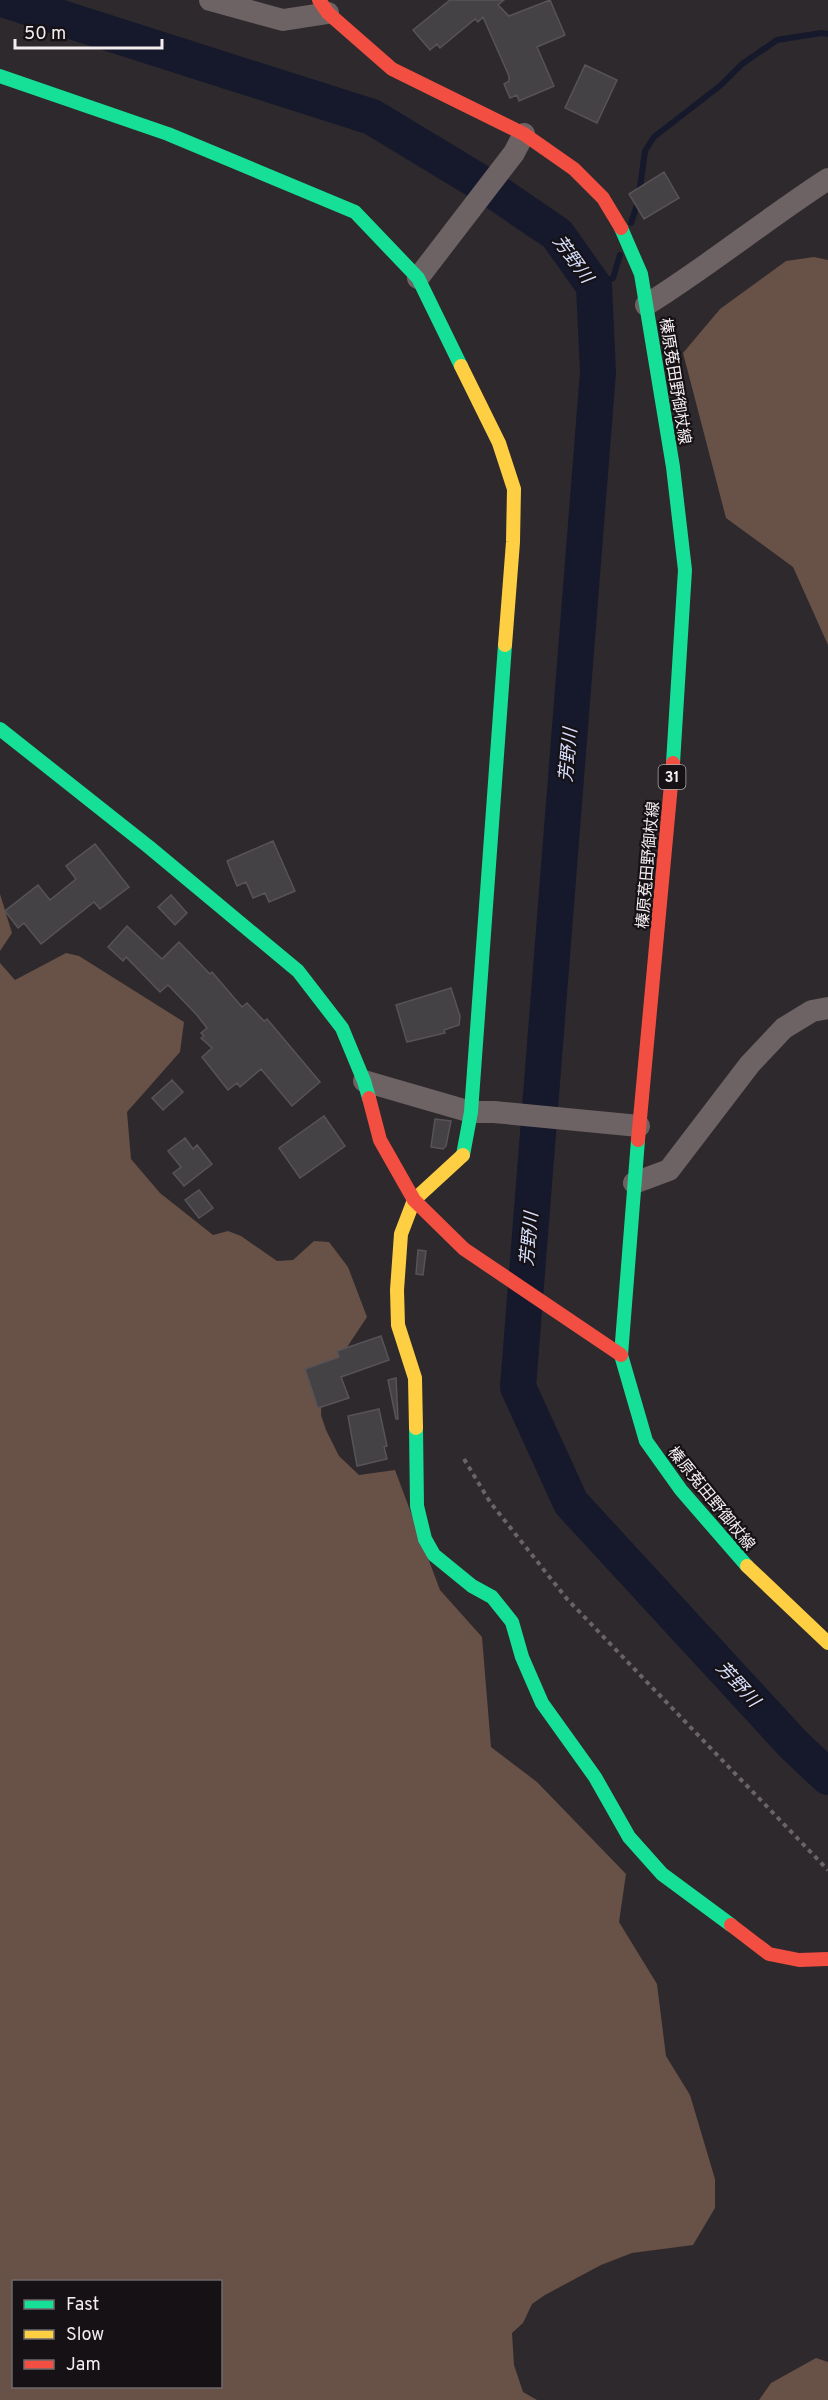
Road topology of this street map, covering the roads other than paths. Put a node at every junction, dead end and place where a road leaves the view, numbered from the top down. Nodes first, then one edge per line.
1 (210, 0) edge
2 (323, 7) edge
3 (0, 76) edge
4 (519, 143) junction
5 (828, 179) edge
6 (418, 278) junction
7 (646, 305) junction
8 (0, 729) edge
9 (828, 1008) edge
10 (364, 1081) junction
11 (471, 1112) junction
12 (632, 1126) junction
13 (634, 1183) junction
14 (414, 1200) junction
15 (615, 1351) junction
16 (828, 1643) edge
17 (828, 1959) edge

1 - 2 street
2 - 4 street, 榛原菟田野御杖線 / 31
3 - 6 street
4 - 6 street
4 - 7 street, 榛原菟田野御杖線 / 31
5 - 7 street
6 - 11 street
7 - 12 street, 榛原菟田野御杖線 / 31
8 - 10 street
9 - 13 street
10 - 11 street
10 - 14 street
11 - 12 street
11 - 14 street
12 - 13 street, 榛原菟田野御杖線 / 31
13 - 15 street, 榛原菟田野御杖線 / 31
14 - 15 street
14 - 17 street
15 - 16 street, 榛原菟田野御杖線 / 31

